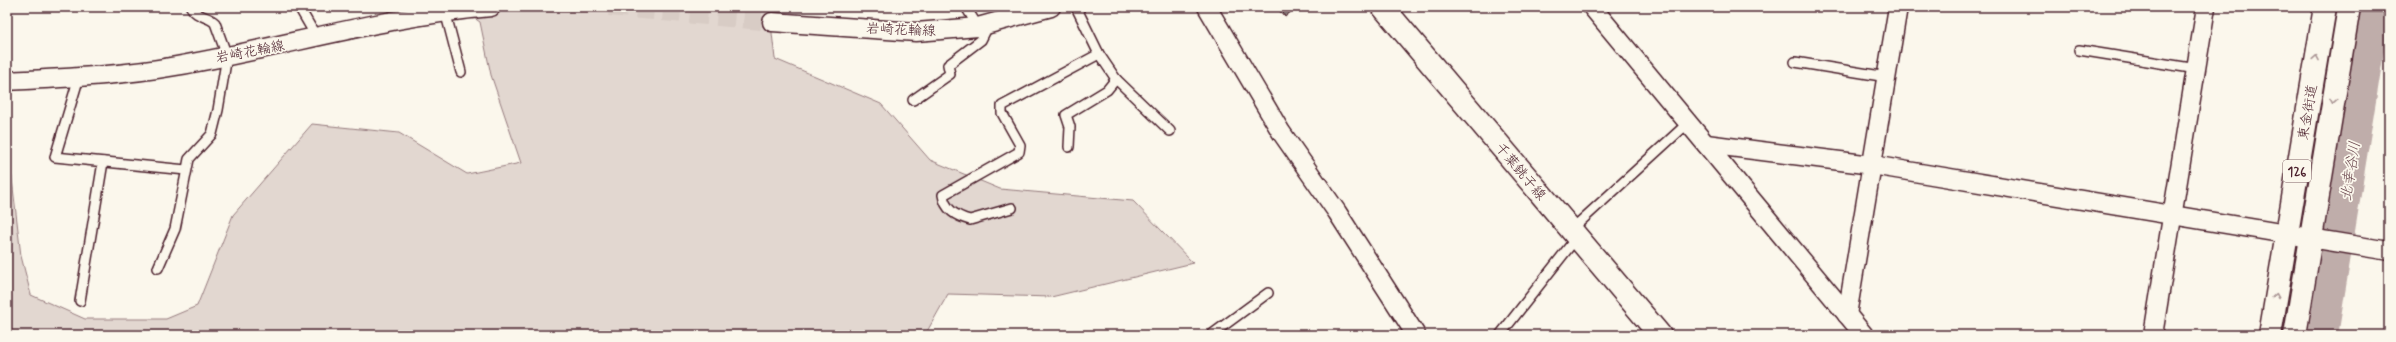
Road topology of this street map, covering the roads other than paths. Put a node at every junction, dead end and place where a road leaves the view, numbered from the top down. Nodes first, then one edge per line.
1 (191, 7) edge
2 (299, 7) edge
3 (491, 7) edge
4 (966, 7) edge
5 (1076, 7) edge
6 (1207, 7) edge
7 (1383, 7) edge
8 (1592, 7) edge
9 (1898, 7) edge
10 (2206, 7) edge
11 (2325, 7) edge
12 (2349, 7) edge
13 (1042, 8) edge
14 (445, 11) junction
15 (772, 22) tunnel mouth
16 (983, 26) junction
17 (317, 38) junction
18 (2079, 50) dead end
19 (1099, 54) junction
20 (227, 56) junction
21 (1795, 62) dead end
22 (2197, 69) junction
23 (461, 72) dead end
24 (79, 77) junction
25 (1887, 77) junction
26 (1116, 78) junction
27 (7, 81) edge
28 (913, 100) dead end
29 (1688, 123) junction
30 (1170, 131) dead end
31 (1706, 144) junction
32 (1069, 146) dead end
33 (103, 162) junction
34 (1872, 165) junction
35 (186, 170) junction
36 (1012, 208) dead end
37 (2174, 215) junction
38 (1574, 233) junction
39 (2286, 234) junction
40 (2310, 238) junction
41 (2389, 251) edge
42 (158, 268) dead end
43 (1268, 293) dead end
44 (80, 300) dead end
45 (1847, 315) junction
46 (1211, 335) edge
47 (1416, 335) edge
48 (1500, 335) edge
49 (1660, 335) edge
50 (1864, 335) edge
51 (2153, 335) edge
52 (2270, 335) edge
53 (2295, 335) edge

1 - 20 lane
2 - 17 lane
3 - 14 street, 岩崎花輪線
4 - 16 lane
5 - 19 lane
6 - 47 street
7 - 38 main road, 千葉銚子線
8 - 29 street
9 - 25 street
10 - 22 street
39 -> 11 main road, 東金街道 / 126
12 -> 40 main road, 東金街道 / 126
13 - 16 street, 岩崎花輪線
14 - 17 street, 岩崎花輪線
14 - 23 lane
15 - 16 street, 岩崎花輪線
16 - 28 lane
17 - 20 street, 岩崎花輪線
18 - 22 lane
19 - 26 lane
19 - 36 lane
20 - 24 street, 岩崎花輪線
20 - 35 lane
21 - 25 lane
22 - 37 street
24 - 27 street, 岩崎花輪線
24 - 33 lane
25 - 34 street
26 - 30 lane
26 - 32 lane
29 - 31 street
29 - 38 lane
31 - 34 street
31 - 45 street
33 - 35 lane
33 - 44 lane
34 - 37 street
34 - 45 street
35 - 42 lane
37 - 39 street
37 - 51 street
38 - 48 lane
38 - 49 main road, 千葉銚子線
39 - 40 street
52 -> 39 main road, 東金街道 / 126
40 - 41 street
40 - 53 main road, 東金街道 / 126
43 - 46 lane
45 - 50 street

